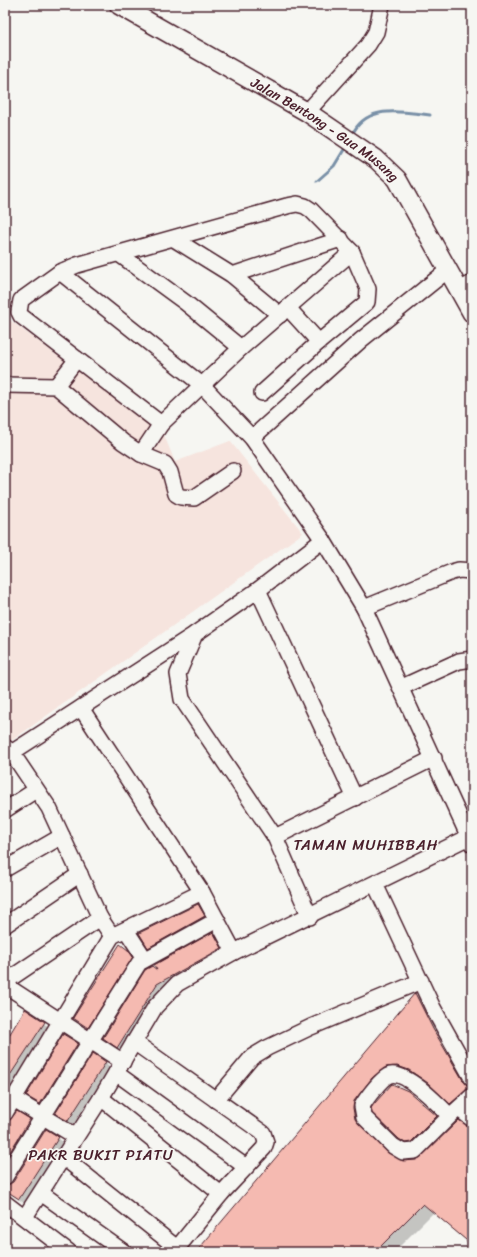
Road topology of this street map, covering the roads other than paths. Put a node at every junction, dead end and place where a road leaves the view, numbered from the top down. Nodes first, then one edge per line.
1 (120, 5) edge
2 (382, 5) edge
3 (307, 112) junction
4 (174, 239) junction
5 (340, 239) junction
6 (352, 252) junction
7 (119, 254) junction
8 (448, 270) junction
9 (60, 272) junction
10 (232, 275) junction
11 (466, 287) edge
12 (284, 312) junction
13 (472, 313) edge
14 (319, 342) junction
15 (241, 348) junction
16 (77, 359) junction
17 (5, 385) edge
18 (202, 385) junction
19 (56, 386) junction
20 (262, 393) dead end
21 (161, 424) junction
22 (252, 438) junction
23 (141, 454) junction
24 (233, 471) dead end
25 (323, 540) junction
26 (472, 571) edge
27 (258, 590) junction
28 (364, 608) junction
29 (195, 634) junction
30 (472, 659) edge
31 (402, 687) junction
32 (82, 708) junction
33 (7, 753) edge
34 (434, 758) junction
35 (36, 790) junction
36 (355, 798) junction
37 (5, 810) edge
38 (62, 836) junction
39 (275, 838) junction
40 (470, 840) edge
41 (5, 869) edge
42 (80, 874) junction
43 (375, 884) junction
44 (202, 892) junction
45 (310, 917) junction
46 (100, 918) junction
47 (217, 920) junction
48 (5, 925) edge
49 (119, 933) junction
50 (234, 952) junction
51 (145, 959) junction
52 (421, 980) junction
53 (5, 982) edge
54 (5, 985) edge
55 (59, 1021) junction
56 (90, 1041) junction
57 (134, 1042) junction
58 (120, 1068) junction
59 (472, 1078) edge
60 (472, 1096) edge
61 (14, 1098) junction
62 (101, 1098) junction
63 (216, 1100) junction
64 (455, 1112) junction
65 (5, 1113) edge
66 (44, 1117) junction
67 (472, 1119) edge
68 (75, 1136) junction
69 (63, 1157) junction
70 (246, 1167) junction
71 (5, 1177) edge
72 (41, 1193) junction
73 (221, 1194) junction
74 (5, 1202) edge
75 (25, 1217) junction
76 (175, 1250) edge
77 (69, 1252) edge
78 (124, 1252) edge

1 - 3 main road, Jalan Bentong - Gua Musang
2 - 3 street
3 - 8 main road, Jalan Bentong - Gua Musang
4 - 5 street
4 - 7 street
4 - 10 street
5 - 6 street
5 - 10 street
6 - 12 street
6 - 14 street
7 - 9 street
7 - 15 street
8 - 11 main road, Jalan Bentong - Gua Musang
8 - 22 street
9 - 16 street
9 - 18 street
10 - 12 street
11 - 13 main road, Jalan Bentong - Gua Musang
12 - 14 street
12 - 15 street
14 - 20 street
15 - 18 street
16 - 19 street
16 - 21 street
17 - 19 street
18 - 21 street
18 - 22 street
19 - 23 street
21 - 23 street
22 - 25 street
23 - 24 street
25 - 27 street
25 - 28 street
26 - 28 street
27 - 29 street
27 - 36 street
28 - 31 street
29 - 32 street
29 - 39 street
30 - 31 street
31 - 34 street
32 - 33 street
32 - 44 street
33 - 35 street
34 - 36 street
34 - 40 street
35 - 37 street
35 - 38 street
36 - 39 street
38 - 41 street
38 - 42 street
39 - 45 street
40 - 43 street
42 - 46 street
42 - 48 street
43 - 45 street
43 - 52 street
44 - 47 street
44 - 49 street
45 - 50 street
46 - 49 street
46 - 53 street
47 - 50 street
47 - 51 street
49 - 51 street
49 - 55 street
50 - 57 street
51 - 56 street
52 - 59 street
52 - 63 street
54 - 55 street
55 - 56 street
55 - 61 street
56 - 58 street
56 - 66 street
57 - 58 street
57 - 63 street
58 - 62 street
58 - 70 street
60 - 64 street
61 - 65 street
61 - 66 street
62 - 68 street
62 - 73 street
63 - 70 street
64 - 64 street
64 - 67 street
66 - 68 street
66 - 71 street
68 - 69 street
69 - 72 street
69 - 76 street
70 - 73 street
72 - 75 street
72 - 78 street
73 - 76 street
74 - 75 street
75 - 77 street

